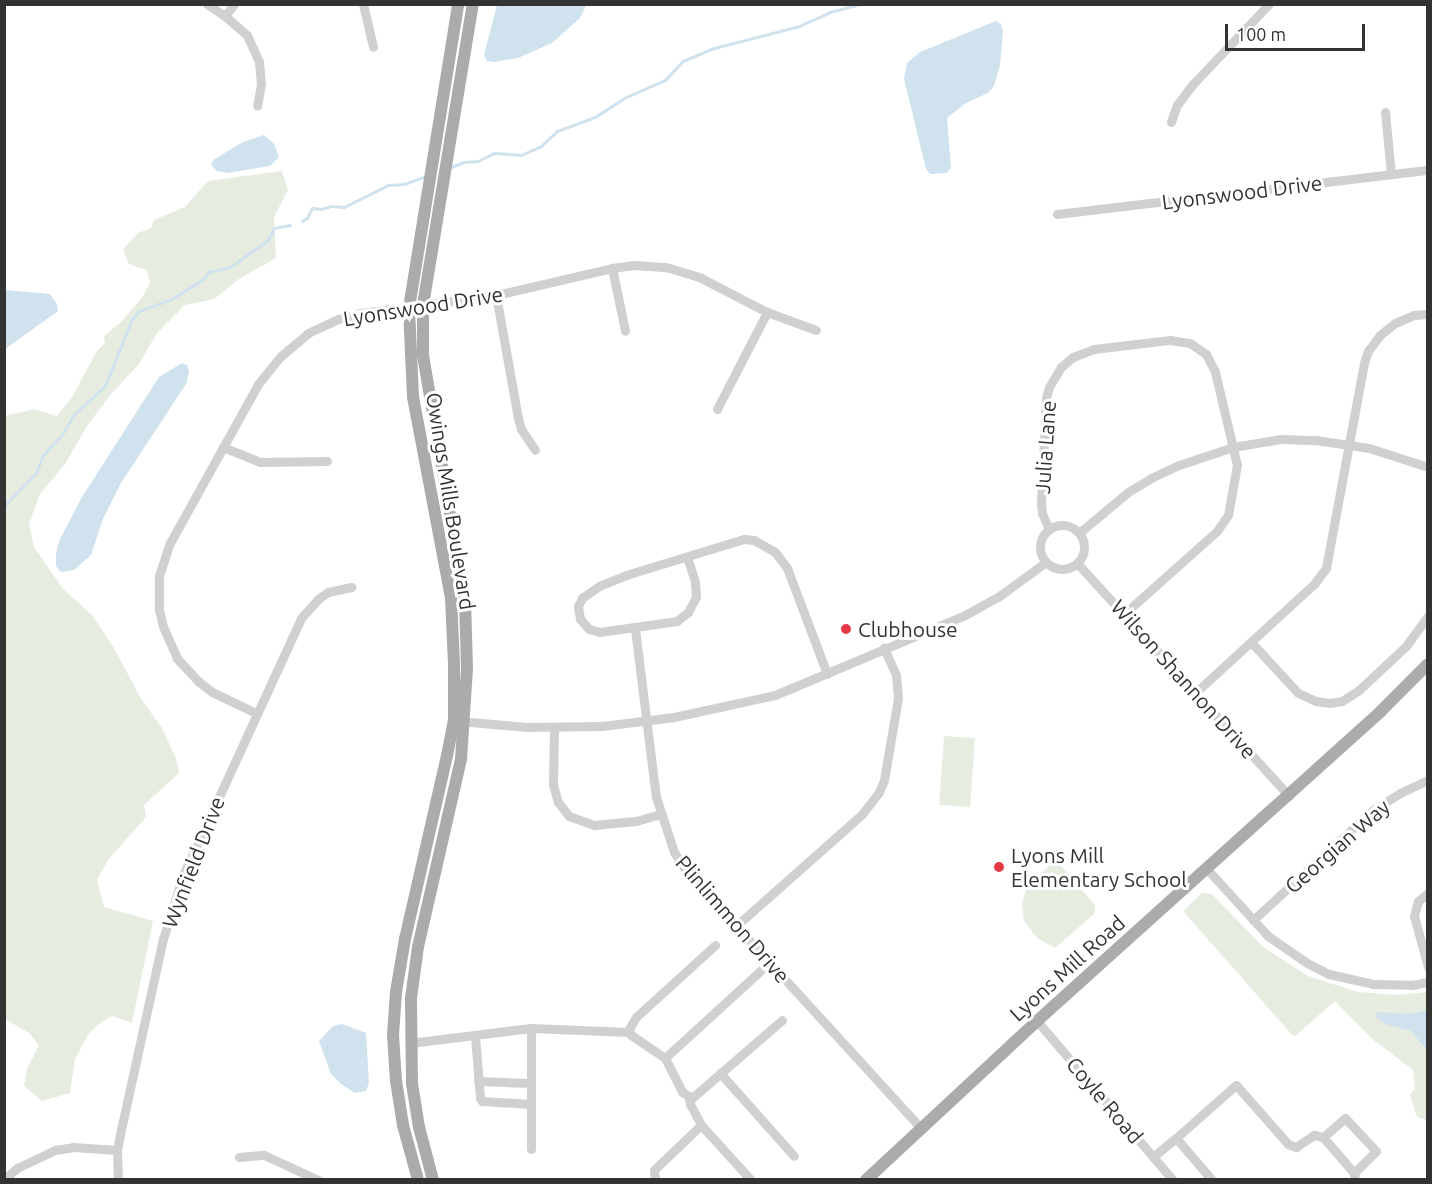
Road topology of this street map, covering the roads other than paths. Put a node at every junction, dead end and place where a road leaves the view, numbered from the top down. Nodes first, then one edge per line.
1 (207, 4) edge
2 (234, 4) edge
3 (363, 4) edge
4 (458, 4) edge
5 (473, 4) edge
6 (1269, 4) edge
7 (225, 16) junction
8 (373, 47) dead end
9 (257, 106) dead end
10 (1384, 112) dead end
11 (1171, 122) dead end
12 (1428, 170) edge
13 (1391, 174) junction
14 (1057, 214) dead end
15 (612, 268) junction
16 (496, 295) junction
17 (423, 305) junction
18 (409, 308) junction
19 (767, 312) junction
20 (1428, 314) edge
21 (816, 330) dead end
22 (625, 331) dead end
23 (717, 409) dead end
24 (1349, 445) junction
25 (223, 447) junction
26 (1233, 447) junction
27 (535, 450) dead end
28 (327, 461) dead end
29 (1428, 467) edge
30 (1049, 529) junction
31 (1079, 533) junction
32 (687, 557) junction
33 (1046, 562) junction
34 (1077, 563) junction
35 (351, 587) dead end
36 (1125, 613) junction
37 (1428, 616) edge
38 (635, 628) junction
39 (1251, 642) junction
40 (884, 648) junction
41 (1428, 664) edge
42 (827, 674) junction
43 (1195, 693) junction
44 (256, 713) junction
45 (647, 720) junction
46 (459, 721) junction
47 (554, 727) junction
48 (1428, 780) edge
49 (1289, 796) junction
50 (660, 814) junction
51 (1206, 869) junction
52 (1428, 893) edge
53 (1253, 920) junction
54 (736, 926) junction
55 (715, 945) dead end
56 (770, 962) junction
57 (1428, 967) edge
58 (1428, 982) edge
59 (782, 1020) dead end
60 (1037, 1020) junction
61 (531, 1028) junction
62 (629, 1032) junction
63 (476, 1036) junction
64 (410, 1043) junction
65 (665, 1058) junction
66 (720, 1073) junction
67 (478, 1081) junction
68 (531, 1083) junction
69 (689, 1097) junction
70 (531, 1104) junction
71 (701, 1125) junction
72 (921, 1128) junction
73 (1323, 1137) junction
74 (1176, 1138) junction
75 (531, 1149) dead end
76 (117, 1150) junction
77 (794, 1156) dead end
78 (239, 1157) dead end
79 (1154, 1157) junction
80 (1354, 1176) edge
81 (4, 1179) edge
82 (118, 1179) edge
83 (318, 1179) edge
84 (418, 1179) edge
85 (433, 1179) edge
86 (655, 1179) edge
87 (751, 1179) edge
88 (866, 1179) edge
89 (1173, 1179) edge
90 (1212, 1179) edge

1 - 7 street
2 - 7 street
3 - 8 street
4 - 18 main road, Owings Mills Boulevard
5 - 17 main road, Owings Mills Boulevard
6 - 11 street
7 - 9 street
10 - 13 street
12 - 13 street, Lyonswood Drive
13 - 14 street, Lyonswood Drive
15 - 16 street, Lyonswood Drive
15 - 19 street, Lyonswood Drive
15 - 22 street
16 - 17 street, Lyonswood Drive
16 - 27 street
17 - 18 street, Lyonswood Drive
17 - 46 main road, Owings Mills Boulevard
18 - 25 street, Lyonswood Drive
18 - 46 main road, Owings Mills Boulevard
19 - 21 street, Lyonswood Drive
19 - 23 street
20 - 24 street
24 - 26 street
24 - 29 street
24 - 39 street
25 - 28 street
25 - 44 street, Lyonswood Drive
26 - 30 street, Julia Lane
26 - 31 street
26 - 36 street, Julia Lane
30 - 31 street
30 - 33 street
31 - 34 street
32 - 38 street
32 - 38 street
32 - 42 street
33 - 34 street
33 - 40 street
34 - 36 street, Wilson Shannon Drive
35 - 44 street, Wynfield Drive
36 - 43 street, Wilson Shannon Drive
37 - 39 street
38 - 45 street, Plinlimmon Drive
39 - 43 street
40 - 42 street
40 - 54 street
41 - 49 main road, Lyons Mill Road
42 - 45 street
43 - 49 street, Wilson Shannon Drive
44 - 76 street, Wynfield Drive
45 - 47 street
45 - 50 street, Plinlimmon Drive
46 - 47 street
46 - 64 main road, Owings Mills Boulevard
46 - 84 main road, Owings Mills Boulevard
47 - 50 street
48 - 53 street, Georgian Way
49 - 51 main road, Lyons Mill Road
50 - 54 street, Plinlimmon Drive
51 - 53 street
51 - 60 main road, Lyons Mill Road
52 - 57 street
53 - 58 street
54 - 56 street, Plinlimmon Drive
55 - 62 street
56 - 65 street
56 - 72 street, Plinlimmon Drive
59 - 66 street
60 - 72 main road, Lyons Mill Road
60 - 79 street, Coyle Road
61 - 62 street
61 - 63 street
61 - 68 street
62 - 65 street
63 - 64 street
63 - 67 street
64 - 85 main road, Owings Mills Boulevard
65 - 69 street
66 - 69 street
66 - 77 street
67 - 68 street
67 - 70 street
68 - 70 street
69 - 71 street
70 - 75 street
71 - 86 street
71 - 87 street
72 - 88 main road, Lyons Mill Road
73 - 74 street
73 - 80 street
73 - 80 street
74 - 79 street
74 - 90 street
76 - 81 street
76 - 82 street, Wynfield Drive
78 - 83 street
79 - 89 street, Coyle Road

